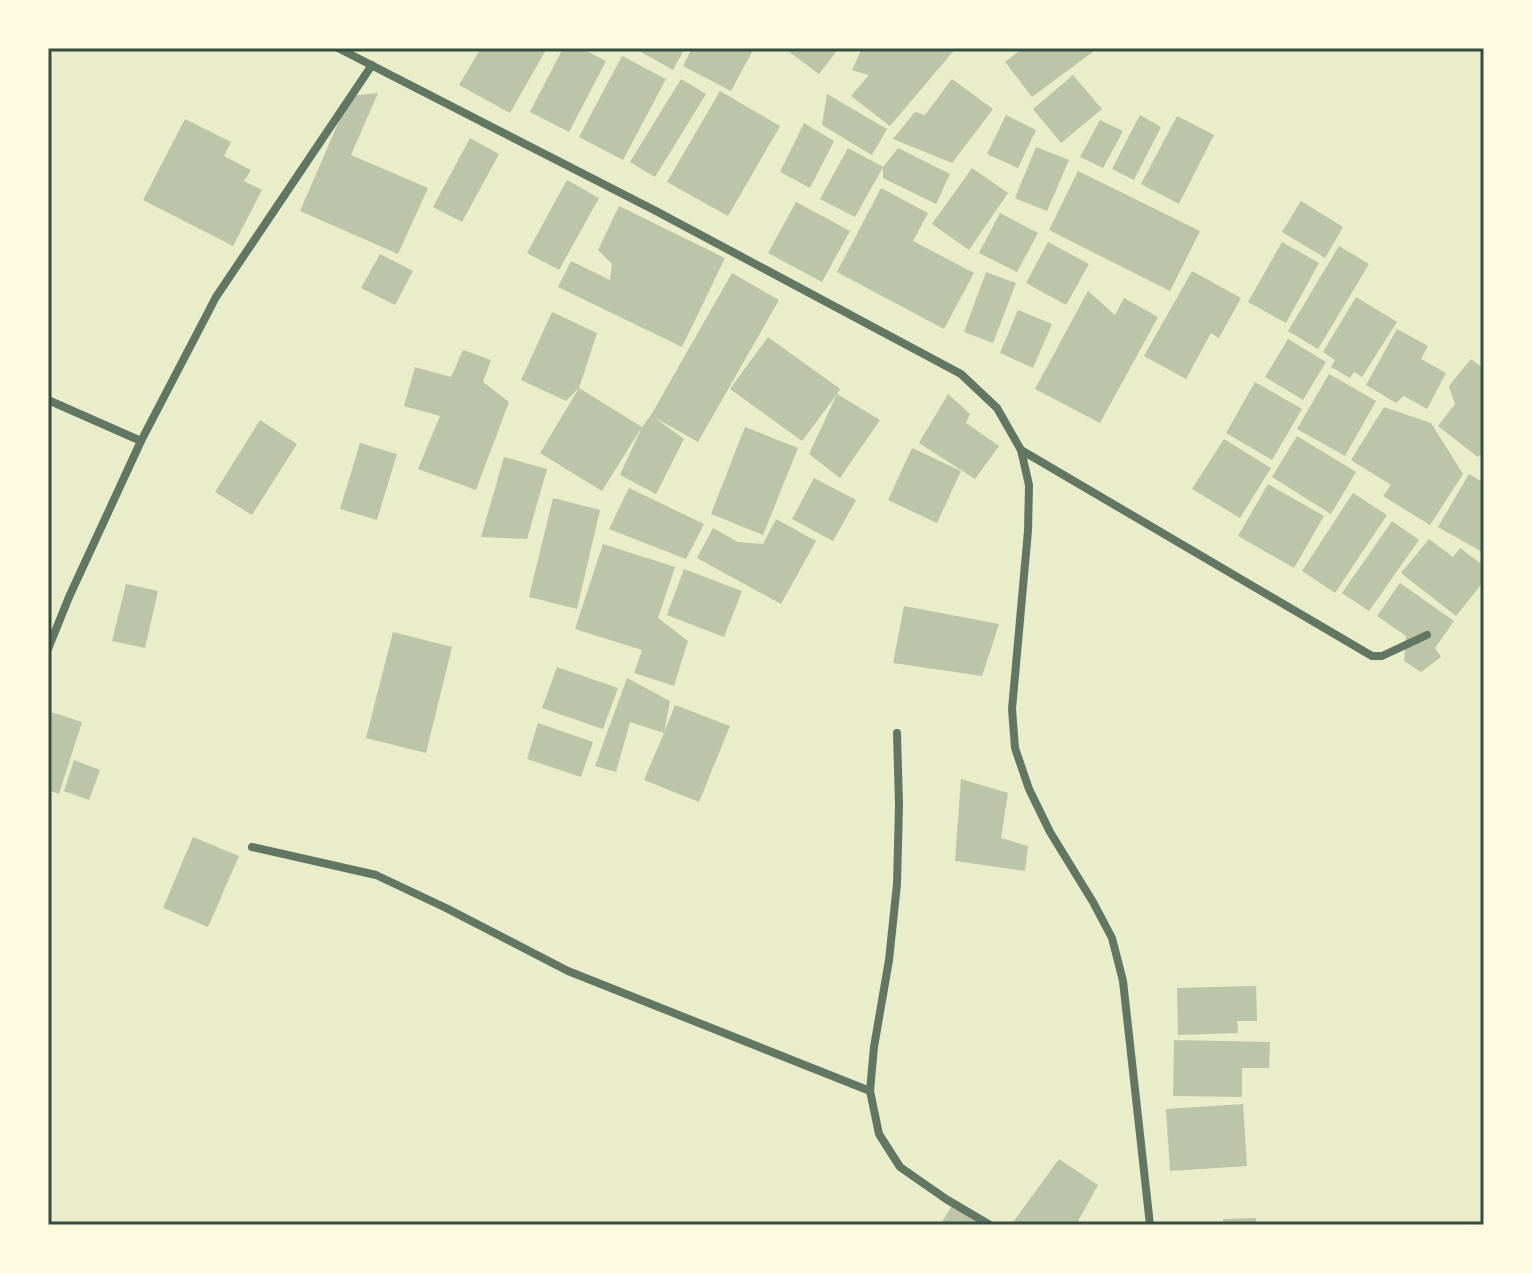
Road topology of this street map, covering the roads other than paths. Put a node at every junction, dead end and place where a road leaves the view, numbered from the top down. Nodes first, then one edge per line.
1 (338, 48) edge
2 (372, 65) junction
3 (48, 400) edge
4 (141, 441) junction
5 (1021, 450) junction
6 (1427, 635) dead end
7 (48, 649) edge
8 (897, 733) dead end
9 (252, 847) dead end
10 (870, 1091) junction
11 (990, 1225) edge
12 (1150, 1225) edge

1 - 2 street
2 - 4 street
2 - 5 street
3 - 4 street
4 - 7 street
5 - 6 street
5 - 12 street
8 - 10 street
9 - 10 street
10 - 11 street

